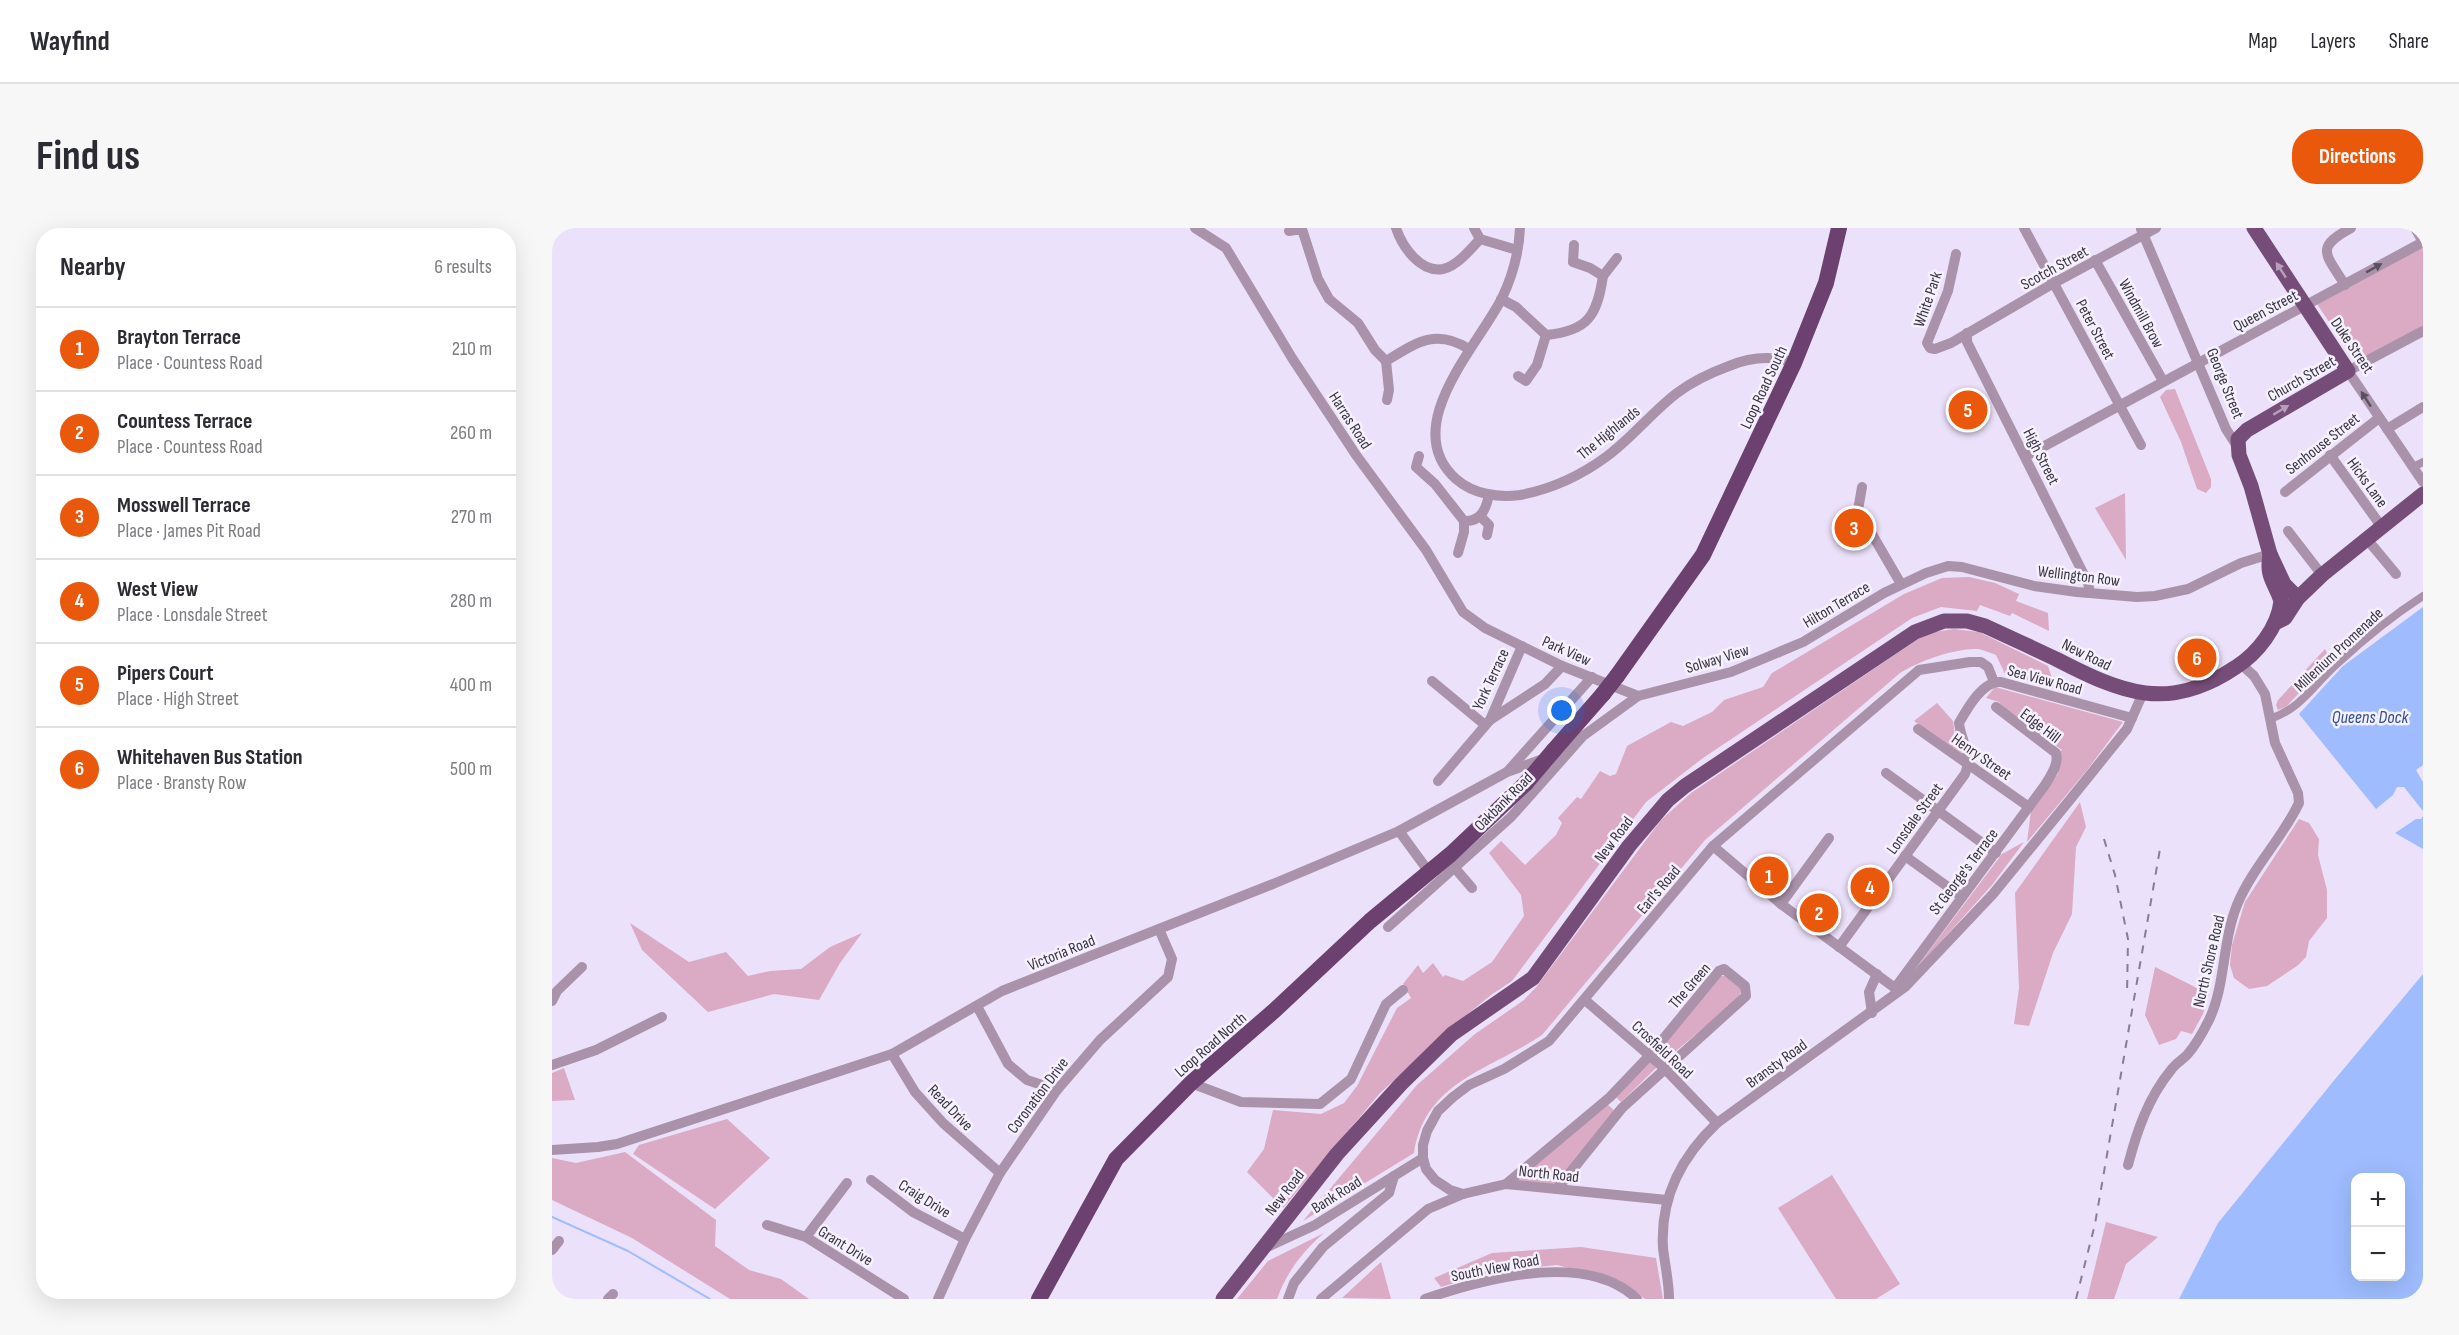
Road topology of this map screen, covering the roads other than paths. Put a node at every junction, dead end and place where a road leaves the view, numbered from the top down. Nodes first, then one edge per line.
1 (1195, 228) edge
2 (1302, 228) edge
3 (1396, 228) edge
4 (1474, 228) edge
5 (1520, 228) edge
6 (1839, 228) edge
7 (2156, 228) edge
8 (2254, 228) edge
9 (2352, 228) edge
10 (2415, 228) edge
11 (1289, 231) dead end
12 (2142, 231) edge
13 (2022, 232) edge
14 (1480, 239) junction
15 (2423, 242) edge
16 (1574, 245) dead end
17 (1517, 250) junction
18 (1956, 254) dead end
19 (1617, 258) dead end
20 (2095, 260) junction
21 (1603, 276) junction
22 (2054, 283) junction
23 (2345, 285) junction
24 (1502, 298) junction
25 (2304, 306) junction
26 (1967, 333) junction
27 (1546, 335) junction
28 (2422, 335) edge
29 (1469, 349) junction
30 (1386, 361) junction
31 (1794, 363) junction
32 (2199, 363) junction
33 (2348, 371) junction
34 (2163, 381) junction
35 (1524, 382) dead end
36 (1389, 394) dead end
37 (2120, 405) junction
38 (2423, 407) edge
39 (2379, 418) junction
40 (2387, 429) junction
41 (2141, 445) dead end
42 (2237, 446) junction
43 (2330, 455) junction
44 (2026, 456) junction
45 (1415, 464) dead end
46 (2418, 464) edge
47 (2423, 482) edge
48 (1862, 487) dead end
49 (2284, 492) dead end
50 (2423, 494) edge
51 (1489, 495) junction
52 (1480, 516) junction
53 (1500, 519) dead end
54 (1464, 521) junction
55 (2381, 526) junction
56 (2288, 531) dead end
57 (2366, 538) junction
58 (1458, 553) dead end
59 (2270, 554) junction
60 (2396, 574) dead end
61 (2322, 575) junction
62 (1900, 584) junction
63 (1884, 593) joint
64 (2090, 593) junction
65 (2423, 596) edge
66 (2298, 598) junction
67 (2281, 601) junction
68 (2275, 624) junction
69 (1485, 628) joint
70 (1803, 642) joint
71 (1522, 646) junction
72 (2241, 664) junction
73 (1562, 666) junction
74 (1592, 677) junction
75 (1432, 681) dead end
76 (1994, 682) junction
77 (2143, 693) junction
78 (1603, 694) joint
79 (1638, 696) junction
80 (1996, 707) dead end
81 (2132, 718) junction
82 (2270, 719) junction
83 (1487, 723) junction
84 (1918, 729) dead end
85 (1562, 750) junction
86 (1968, 764) junction
87 (2054, 771) joint
88 (1507, 772) junction
89 (1886, 773) dead end
90 (1438, 781) dead end
91 (2029, 807) junction
92 (1938, 810) junction
93 (1399, 831) junction
94 (1829, 838) dead end
95 (1713, 846) junction
96 (1996, 853) junction
97 (1905, 856) junction
98 (1452, 861) junction
99 (1429, 872) junction
100 (1472, 888) dead end
101 (1962, 897) junction
102 (1781, 904) junction
103 (1388, 927) dead end
104 (1159, 929) junction
105 (1839, 947) junction
106 (582, 967) dead end
107 (1877, 974) junction
108 (1403, 990) dead end
109 (1897, 990) junction
110 (1585, 1000) junction
111 (552, 1001) edge
112 (977, 1006) junction
113 (1872, 1013) junction
114 (662, 1017) dead end
115 (892, 1054) junction
116 (1650, 1054) junction
117 (552, 1065) edge
118 (1664, 1068) junction
119 (1191, 1083) junction
120 (1057, 1090) junction
121 (1717, 1123) junction
122 (552, 1150) edge
123 (1423, 1158) junction
124 (2128, 1166) dead end
125 (1000, 1173) junction
126 (1394, 1176) junction
127 (871, 1180) dead end
128 (847, 1183) dead end
129 (1506, 1184) junction
130 (1557, 1189) junction
131 (1463, 1194) junction
132 (1667, 1200) junction
133 (767, 1226) dead end
134 (806, 1237) junction
135 (965, 1239) junction
136 (560, 1241) dead end
137 (1262, 1249) junction
138 (552, 1250) edge
139 (1446, 1296) edge
140 (904, 1299) edge
141 (938, 1299) edge
142 (1039, 1299) edge
143 (1222, 1299) edge
144 (1288, 1299) edge
145 (1321, 1299) edge
146 (1425, 1299) edge
147 (1637, 1299) edge
148 (1669, 1299) edge

1 - 69 street, Harras Road
2 - 11 street
2 - 30 street
3 - 14 street
4 - 14 street
5 - 17 street, The Highlands
6 - 31 highway, Loop Road South
7 - 12 street, Scotch Street
25 -> 8 main road, Duke Street
9 - 23 street
10 - 15 street
12 - 20 street, Scotch Street
12 - 32 street, George Street
13 - 22 street, Peter Street
14 - 17 street
23 -> 15 street, Queen Street
16 - 21 street
17 - 24 street, The Highlands
18 - 26 street, White Park
19 - 21 street
20 - 22 street, Scotch Street
20 - 34 street, Windmill Brow
21 - 27 street
22 - 26 street, Scotch Street
22 - 37 street, Peter Street
23 - 25 street, Queen Street
24 - 27 street
24 - 29 street, The Highlands
25 - 32 street, Queen Street
25 - 33 main road, Duke Street
26 - 44 street, High Street
27 - 35 street
28 - 33 street, Church Street
29 - 30 street
29 - 51 street, The Highlands
30 - 36 street
31 - 51 street, The Highlands
31 - 78 highway, Loop Road South, bridge
32 - 34 street, Queen Street
32 - 42 street, George Street
39 -> 33 street, Duke Street
42 -> 33 main road, Church Street
34 - 37 street, Queen Street
37 - 41 street, Peter Street
37 - 44 street, Queen Street
38 - 40 street
39 - 40 street, Duke Street
39 - 43 street, Senhouse Street
40 - 46 street, Duke Street
42 - 59 main road, George Street
43 - 49 street, Senhouse Street
43 - 55 street, Hicks Lane
44 - 64 street, High Street
45 - 54 street
46 - 47 street, Duke Street
48 - 62 street
50 - 55 main road, New Road
51 - 52 street
52 - 53 street
52 - 54 street
54 - 58 street
55 - 57 main road, New Road
56 - 61 street
57 - 60 street
57 - 61 main road, New Road
59 - 64 street, Wellington Row
59 - 66 main road, George Street
59 - 67 main road, George Street
61 - 66 main road, New Road
62 - 63 street, Wellington Row
62 - 64 street, Wellington Row
63 - 70 street, Hilton Terrace
65 - 82 street, Millenium Promenade
66 - 67 main road
66 - 68 main road, New Road
67 - 68 main road
68 - 72 main road, New Road
69 - 71 street, Park View
70 - 79 street, Solway View
71 - 73 street, Park View
71 - 83 street, York Terrace
72 - 77 main road, New Road
72 - 82 street, North Shore Road
73 - 74 street, Park View
73 - 83 street
74 - 79 street, Park View
74 - 88 street
75 - 83 street
76 - 81 street, Sea View Road
76 - 86 street, Sea View Road
76 - 95 street, Earl's Road
77 - 81 street, Bransty Road
77 - 137 main road, New Road
78 - 85 highway, Loop Road North
79 - 85 street, Oakbank Road
80 - 87 street, Edge Hill
81 - 109 street, Bransty Road
82 - 124 street, North Shore Road
83 - 90 street
84 - 86 street, Henry Street
85 - 88 street, Victoria Road
85 - 98 highway, Loop Road North, bridge
85 - 98 street, Oakbank Road
86 - 91 street, Henry Street
86 - 92 street, Lonsdale Street
87 - 91 street, St George's Terrace
88 - 93 street, Victoria Road
89 - 92 street
91 - 96 street, St George's Terrace
92 - 96 street
92 - 97 street, Lonsdale Street
93 - 99 street
93 - 104 street, Victoria Road
94 - 102 street
95 - 102 street
95 - 110 street, Earl's Road
96 - 101 street, St George's Terrace
97 - 101 street
97 - 105 street, Lonsdale Street
98 - 99 highway, Loop Road North
98 - 100 street
98 - 103 street, Oakbank Road
99 - 119 highway, Loop Road North
101 - 109 street, St George's Terrace
102 - 105 street
104 - 112 street, Victoria Road
104 - 120 street, Coronation Drive
105 - 107 street
106 - 111 street
107 - 109 street
107 - 113 street
108 - 119 street
109 - 113 street, Bransty Road
110 - 116 street, Crosfield Road
110 - 123 street, Earl's Road
112 - 115 street, Victoria Road
112 - 120 street
113 - 121 street, Bransty Road
114 - 117 street
115 - 122 street, Victoria Road
115 - 125 street, Read Drive
116 - 118 street, Crosfield Road
116 - 118 street, The Green
116 - 129 street, The Green
118 - 121 street, Crosfield Road
118 - 130 street, The Green
119 - 142 highway, Loop Road North
120 - 125 street, Coronation Drive
121 - 132 street, Bransty Road
123 - 126 street, Bank Road
123 - 131 street
125 - 135 street, Coronation Drive
126 - 137 street, Bank Road
126 - 144 street
127 - 135 street, Craig Drive
128 - 134 street
129 - 130 street, North Road
129 - 131 street, North Road
130 - 132 street, North Road
131 - 145 street, North Road
132 - 148 street, Bransty Road
133 - 134 street, Grant Drive
134 - 140 street, Grant Drive
135 - 141 street, Coronation Drive
136 - 138 street
137 - 143 main road, New Road
139 - 146 street, South View Road
139 - 147 street, South View Road

